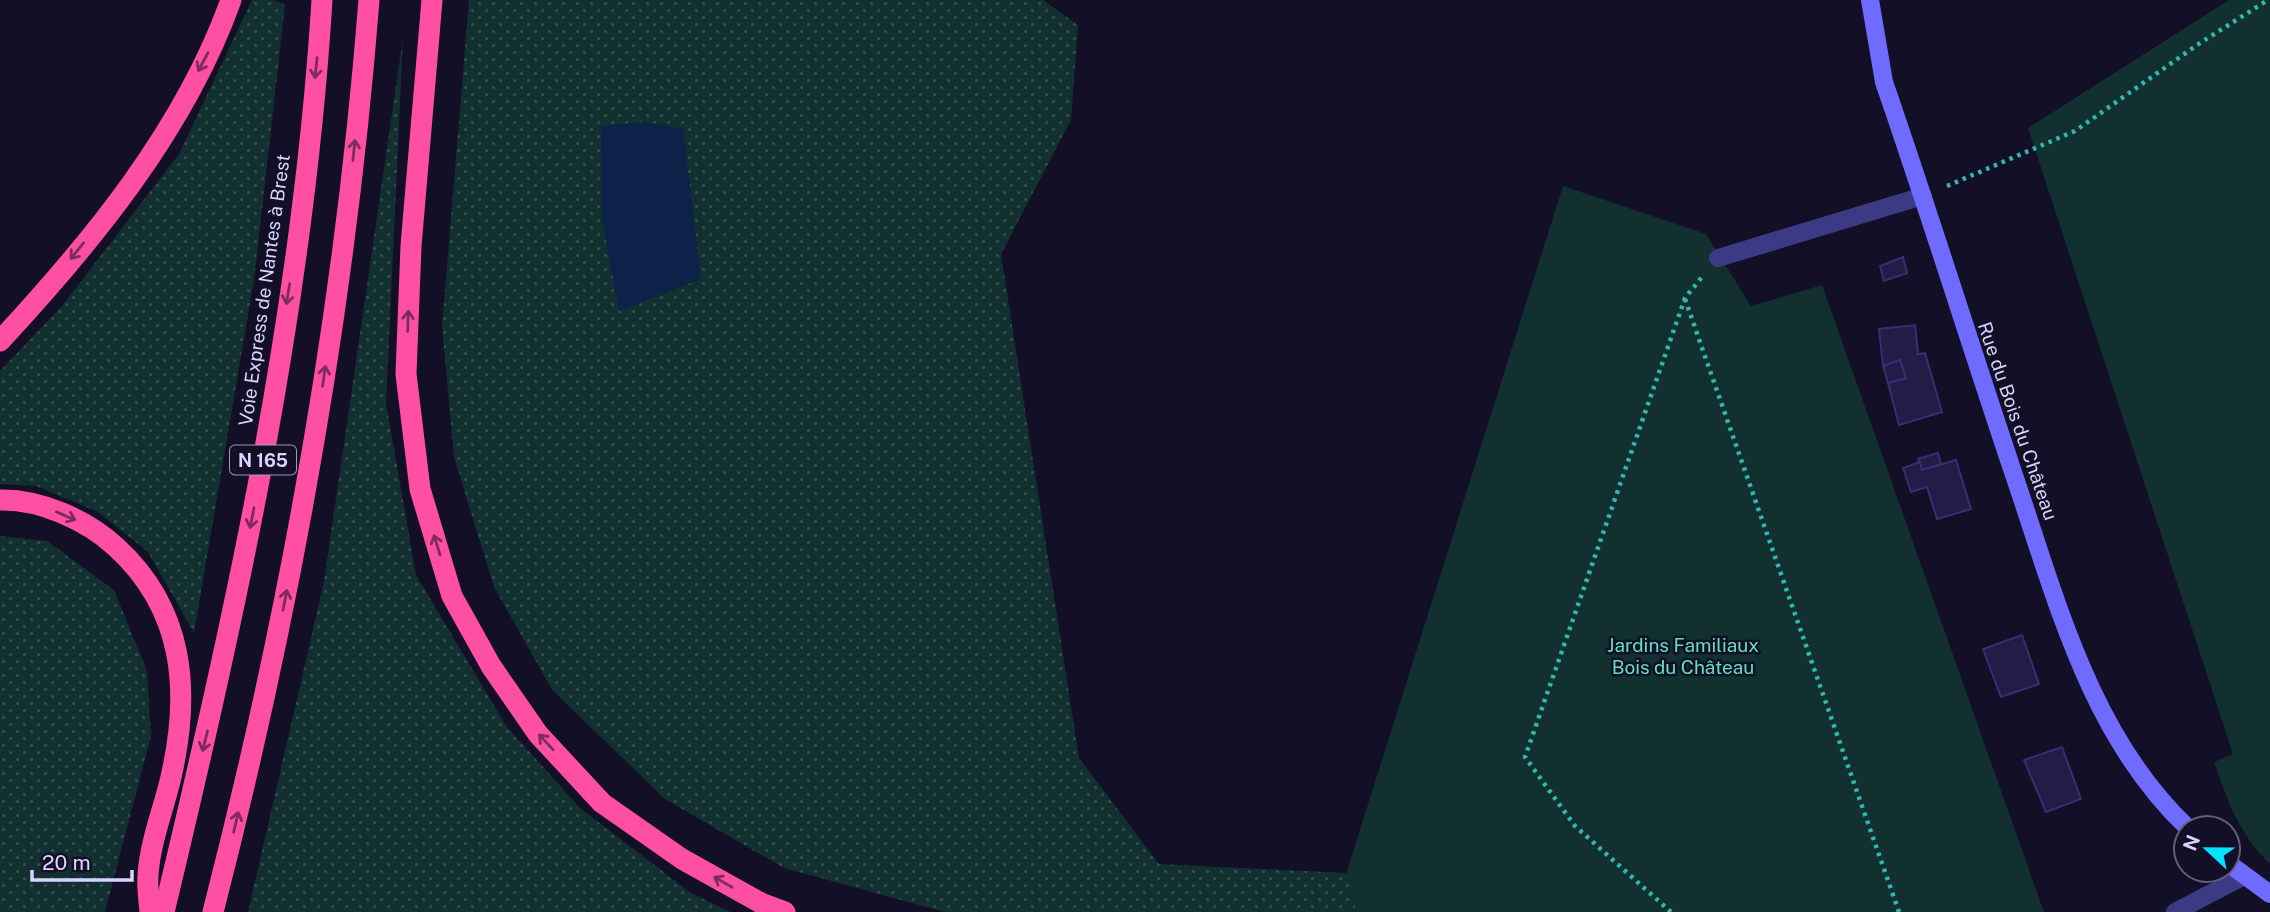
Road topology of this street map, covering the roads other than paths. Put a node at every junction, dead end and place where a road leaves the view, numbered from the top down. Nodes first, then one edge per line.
1 (231, 0) edge
2 (322, 0) edge
3 (369, 0) edge
4 (432, 0) edge
5 (1871, 0) edge
6 (1923, 196) junction
7 (1718, 258) dead end
8 (0, 341) edge
9 (0, 500) edge
10 (2175, 814) edge
11 (2244, 876) joint
12 (2270, 894) edge
13 (150, 912) edge
14 (164, 912) edge
15 (213, 912) edge
16 (785, 912) edge
17 (2175, 912) edge

1 -> 8 highway
2 -> 14 highway, Voie Express de Nantes à Brest / N 165
15 -> 3 highway, N 165
16 -> 4 highway
5 - 6 street, Rue du Bois du Château
6 - 7 lane
6 - 10 street, Rue du Bois du Château
9 -> 13 highway
11 - 12 street
11 - 17 lane

